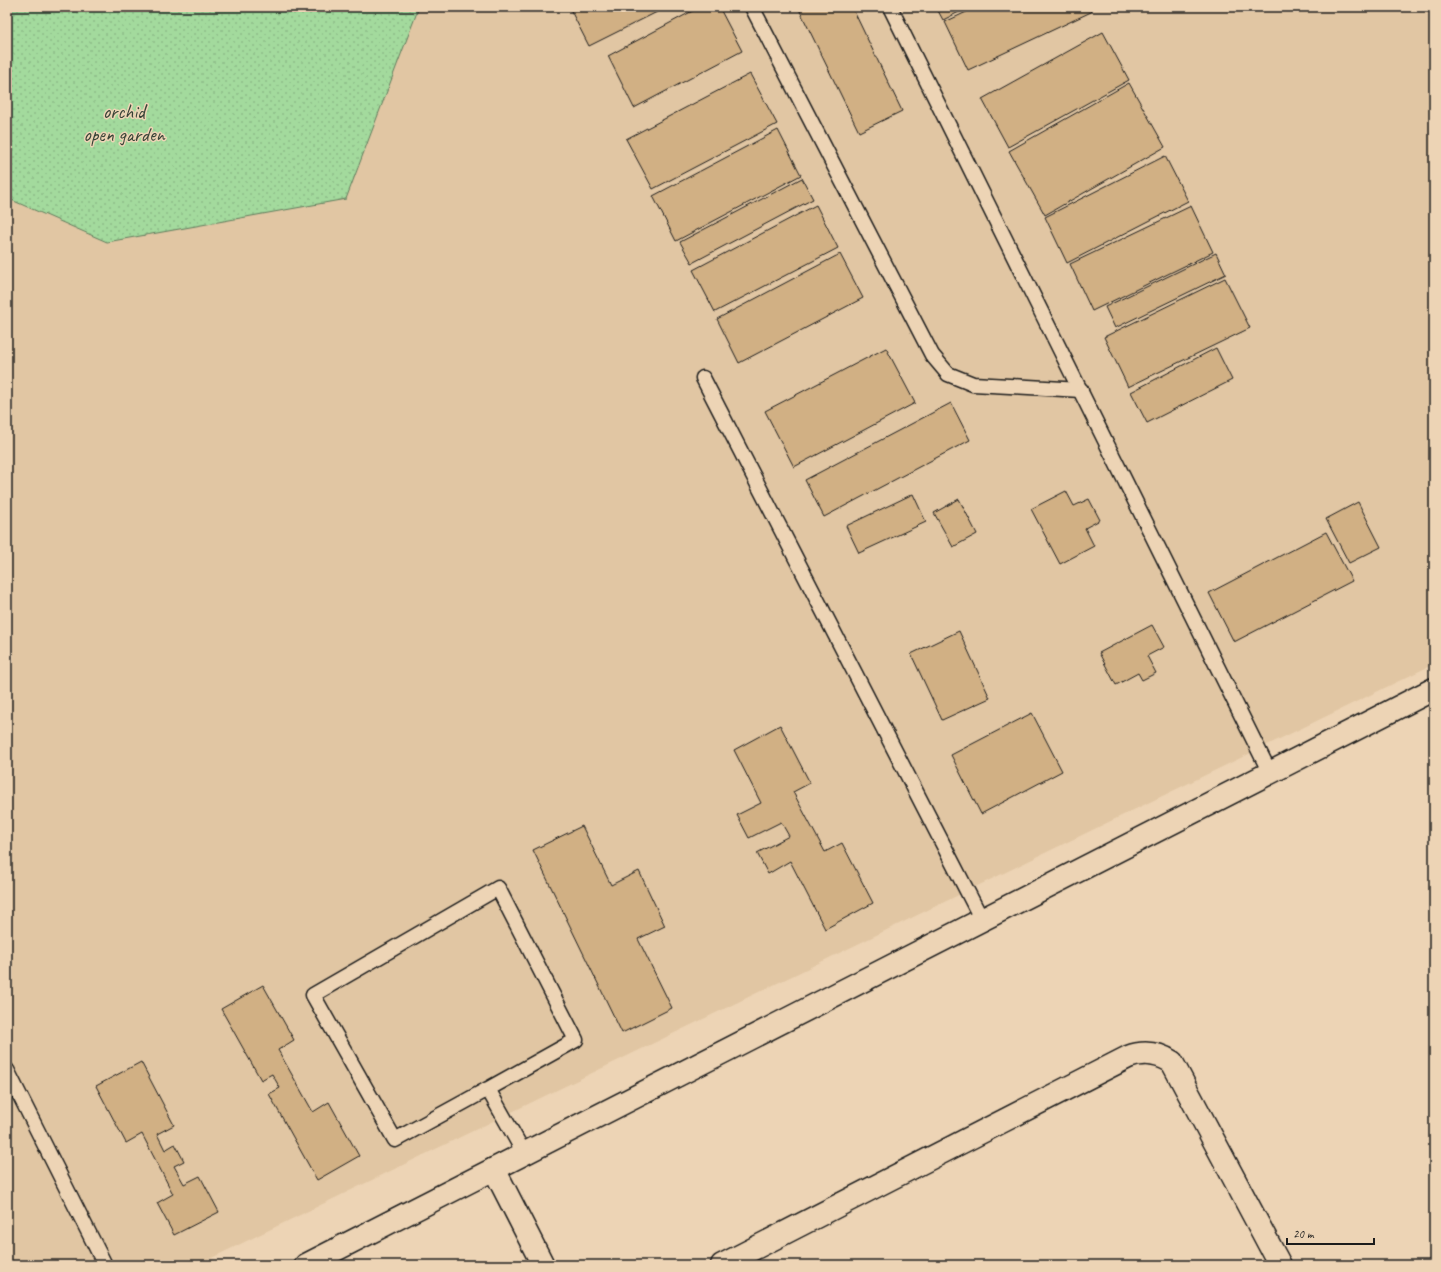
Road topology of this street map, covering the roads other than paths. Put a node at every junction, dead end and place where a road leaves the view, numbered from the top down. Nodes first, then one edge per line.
1 (752, 7) edge
2 (890, 7) edge
3 (703, 378) dead end
4 (1081, 390) junction
5 (1434, 689) edge
6 (1270, 773) junction
7 (982, 920) junction
8 (7, 1070) edge
9 (488, 1088) junction
10 (524, 1153) junction
11 (494, 1169) junction
12 (105, 1265) edge
13 (306, 1265) edge
14 (543, 1265) edge
15 (722, 1265) edge
16 (1280, 1265) edge

1 - 4 lane
2 - 4 lane
3 - 7 lane
4 - 6 lane
5 - 6 street
6 - 7 street
7 - 10 street
8 - 12 lane
9 - 9 lane
9 - 10 lane
10 - 11 street
11 - 13 street
11 - 14 street
15 - 16 street

